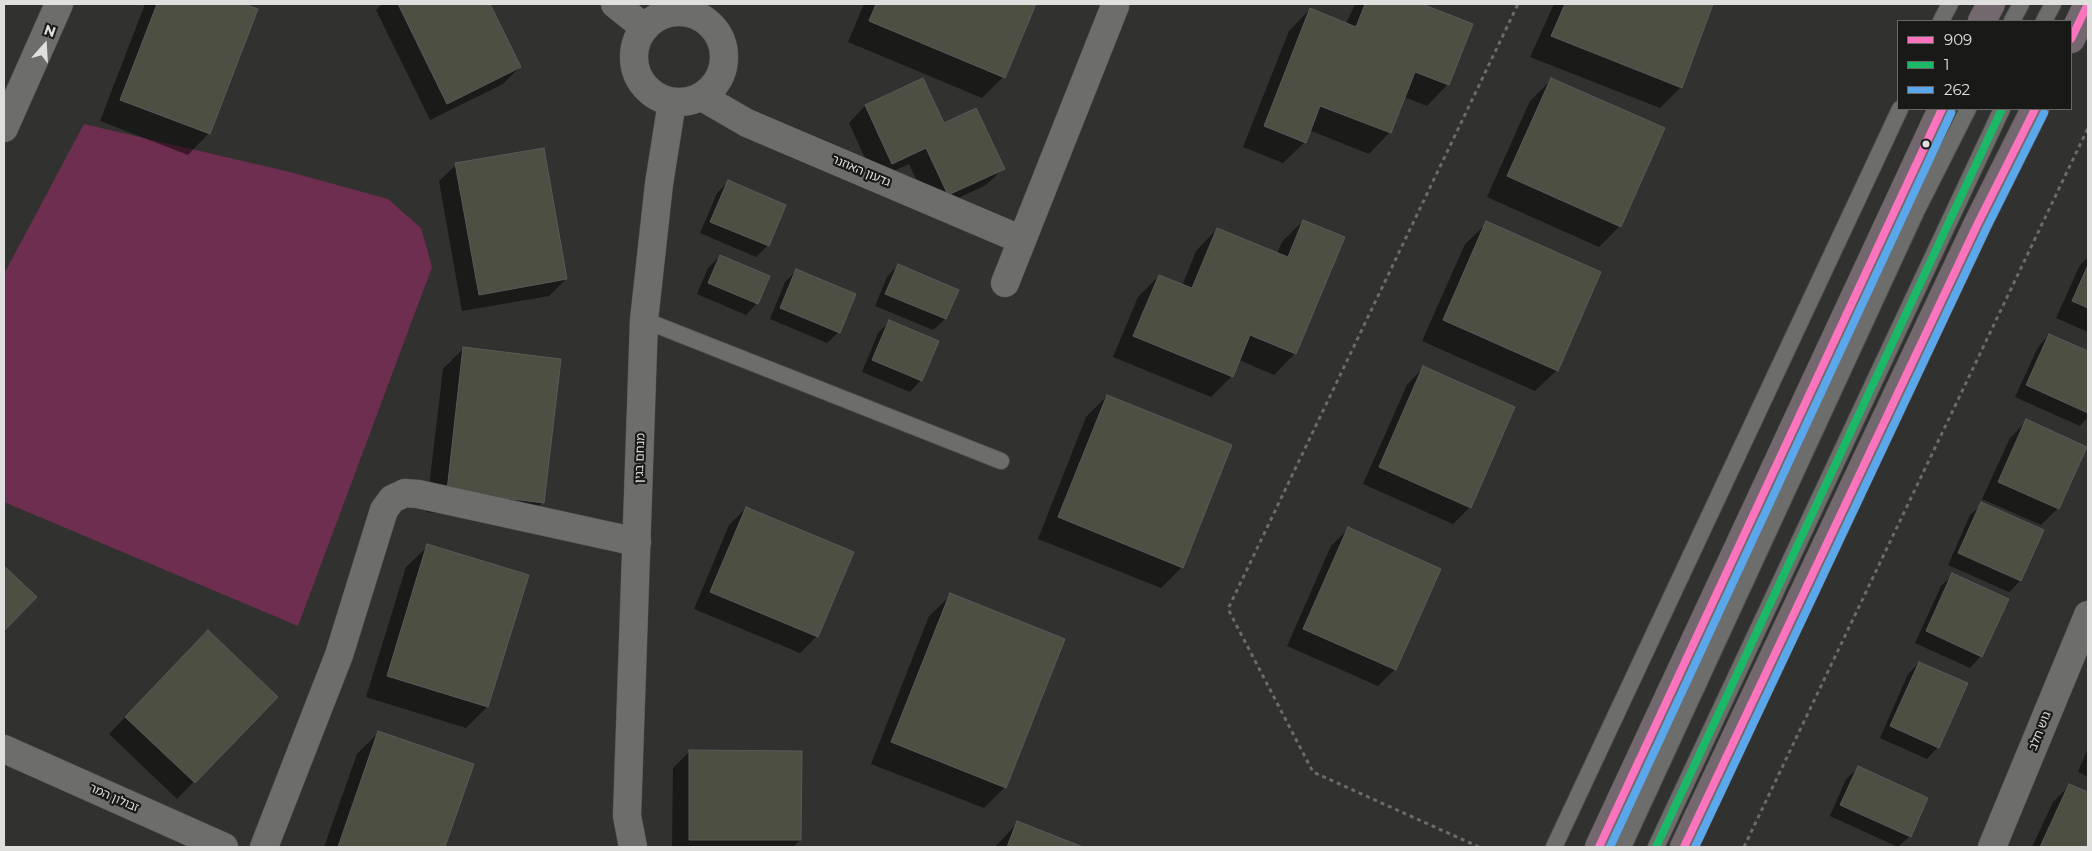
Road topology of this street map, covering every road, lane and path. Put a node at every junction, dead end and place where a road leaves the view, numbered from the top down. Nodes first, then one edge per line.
1 (59, 4) edge
2 (615, 4) edge
3 (1518, 4) edge
4 (1950, 4) edge
5 (1990, 4) edge
6 (2021, 4) edge
7 (2053, 4) edge
8 (2088, 4) edge
9 (1115, 6) dead end
10 (694, 9) edge
11 (1942, 20) edge
12 (1982, 20) edge
13 (2013, 20) edge
14 (2045, 20) edge
15 (645, 28) junction
16 (2072, 36) edge
17 (702, 97) junction
18 (672, 102) junction
19 (1900, 110) edge
20 (1942, 110) edge
21 (1967, 110) edge
22 (2002, 110) edge
23 (2035, 110) edge
24 (4, 128) edge
25 (2088, 128) edge
26 (1022, 240) junction
27 (1005, 283) dead end
28 (644, 320) junction
29 (1001, 461) dead end
30 (637, 542) junction
31 (2088, 615) edge
32 (4, 749) edge
33 (627, 816) junction
34 (224, 847) edge
35 (264, 847) edge
36 (612, 847) edge
37 (632, 847) edge
38 (1479, 847) edge
39 (1554, 847) edge
40 (1599, 847) edge
41 (1622, 847) edge
42 (1656, 847) edge
43 (1684, 847) edge
44 (1744, 847) edge
45 (1992, 847) edge

1 - 24 street
2 - 15 street
3 - 38 path
4 - 11 lane
5 - 12 highway
6 - 13 lane
7 - 14 lane
8 - 16 highway
9 - 26 street
10 - 15 street
10 - 17 street
15 - 18 street
17 - 18 street
17 - 26 street, גדעון האוזנר
18 - 28 street, מנחם בגין
19 - 39 lane
20 - 40 highway
21 - 41 lane
22 - 42 lane
23 - 43 highway
25 - 44 path
26 - 27 street
28 - 29 lane
28 - 30 street, מנחם בגין
30 - 33 street, מנחם בגין
30 - 35 street
31 - 45 street, גוש חלב
32 - 34 street, זבולון המר
33 - 36 street, מנחם בגין
33 - 37 street, מנחם בגין

